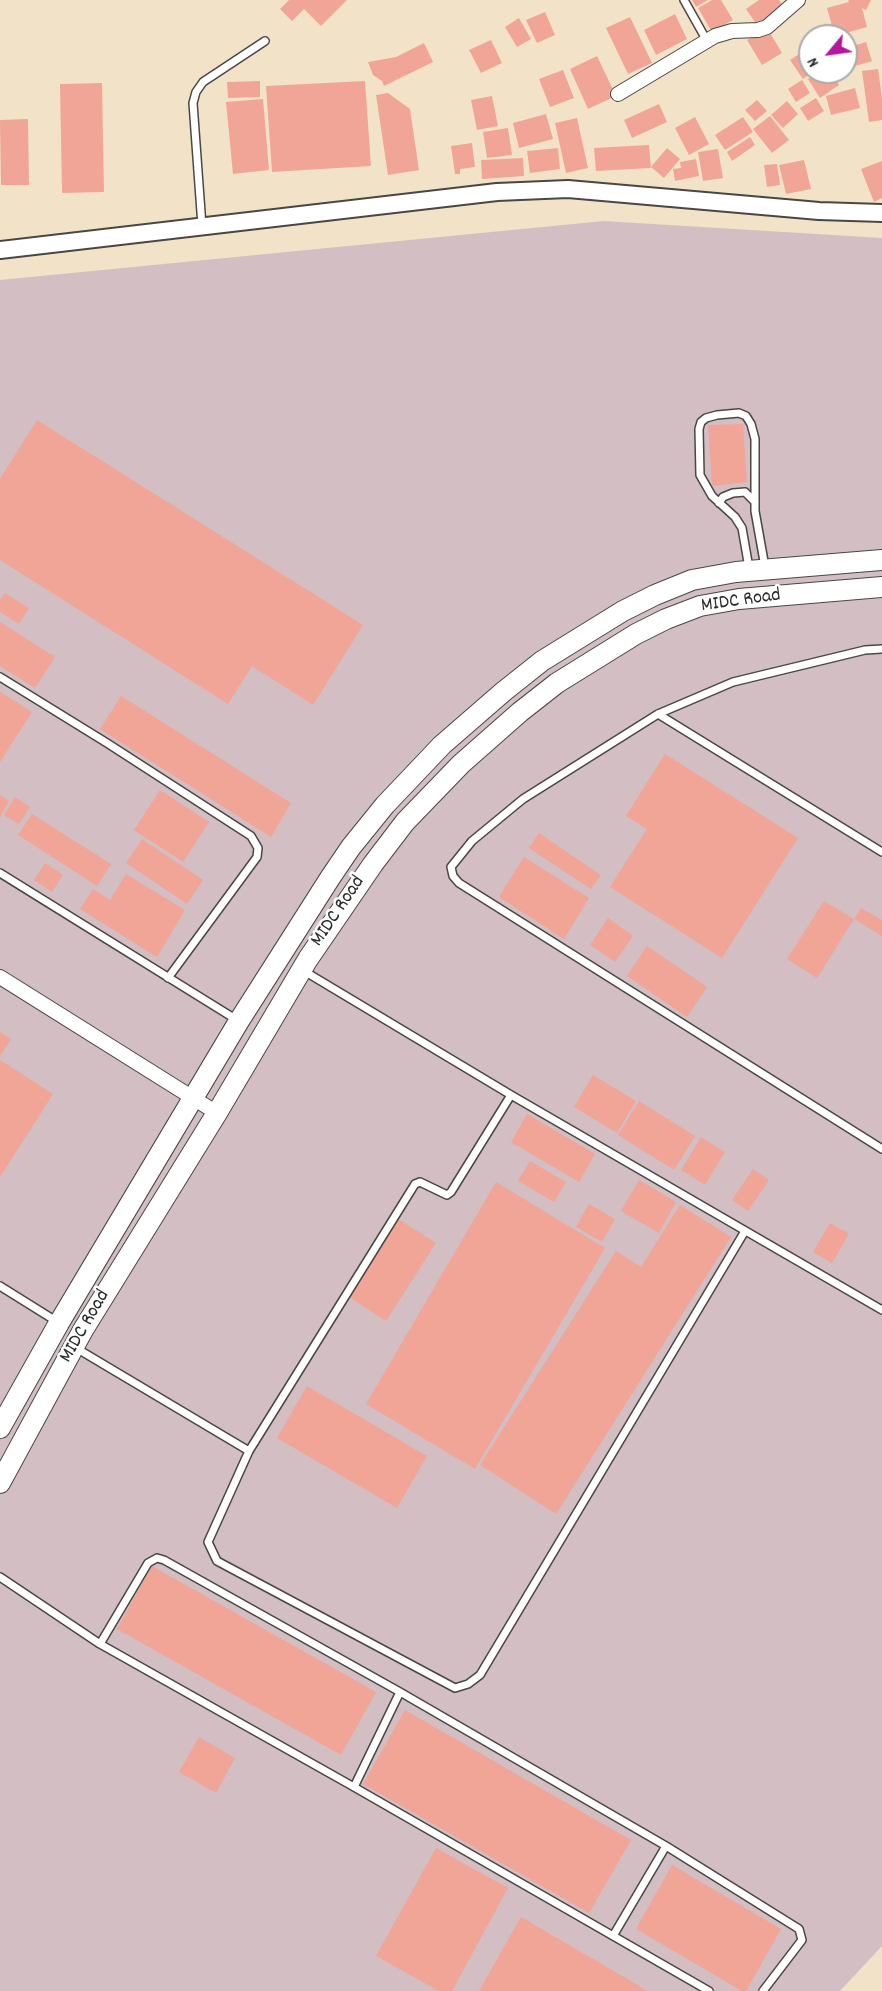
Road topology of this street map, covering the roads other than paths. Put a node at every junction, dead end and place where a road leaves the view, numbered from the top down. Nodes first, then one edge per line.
1 (684, 0) edge
2 (798, 0) edge
3 (265, 41) dead end
4 (707, 41) junction
5 (618, 94) dead end
6 (882, 213) edge
7 (202, 226) junction
8 (0, 249) edge
9 (755, 502) junction
10 (719, 503) junction
11 (882, 560) edge
12 (757, 570) junction
13 (882, 587) edge
14 (882, 650) edge
15 (0, 677) edge
16 (658, 714) junction
17 (882, 852) edge
18 (0, 873) edge
19 (302, 969) junction
20 (0, 977) edge
21 (168, 978) junction
22 (239, 1021) junction
23 (511, 1095) junction
24 (194, 1098) junction
25 (217, 1113) junction
26 (882, 1149) edge
27 (745, 1231) junction
28 (0, 1286) edge
29 (882, 1310) edge
30 (59, 1323) junction
31 (74, 1347) junction
32 (0, 1428) edge
33 (249, 1451) junction
34 (0, 1483) edge
35 (0, 1577) edge
36 (100, 1644) junction
37 (400, 1692) junction
38 (354, 1787) junction
39 (666, 1846) junction
40 (613, 1936) junction
41 (709, 1991) edge
42 (763, 1991) edge

1 - 4 lane
2 - 4 street
3 - 7 lane
4 - 5 street
6 - 7 street
7 - 8 street
9 - 10 lane
9 - 10 lane
9 - 12 lane
10 - 12 lane
11 - 12 main road, MIDC Road
12 - 22 main road, MIDC Road
13 - 19 main road, MIDC Road
14 - 16 lane
15 - 21 lane
16 - 17 lane
16 - 26 lane
18 - 21 lane
19 - 23 lane
19 - 25 main road, MIDC Road
20 - 24 street
21 - 22 lane
22 - 24 main road, MIDC Road
23 - 27 lane
23 - 33 lane
24 - 25 street
24 - 30 main road, MIDC Road
25 - 31 main road, MIDC Road
27 - 29 lane
27 - 33 lane
28 - 30 lane
30 - 32 main road, MIDC Road
31 - 33 lane
31 - 34 main road, MIDC Road
35 - 36 lane
36 - 37 lane
36 - 38 lane
37 - 38 lane
37 - 39 lane
38 - 40 lane
39 - 40 lane
39 - 42 lane
40 - 41 lane

